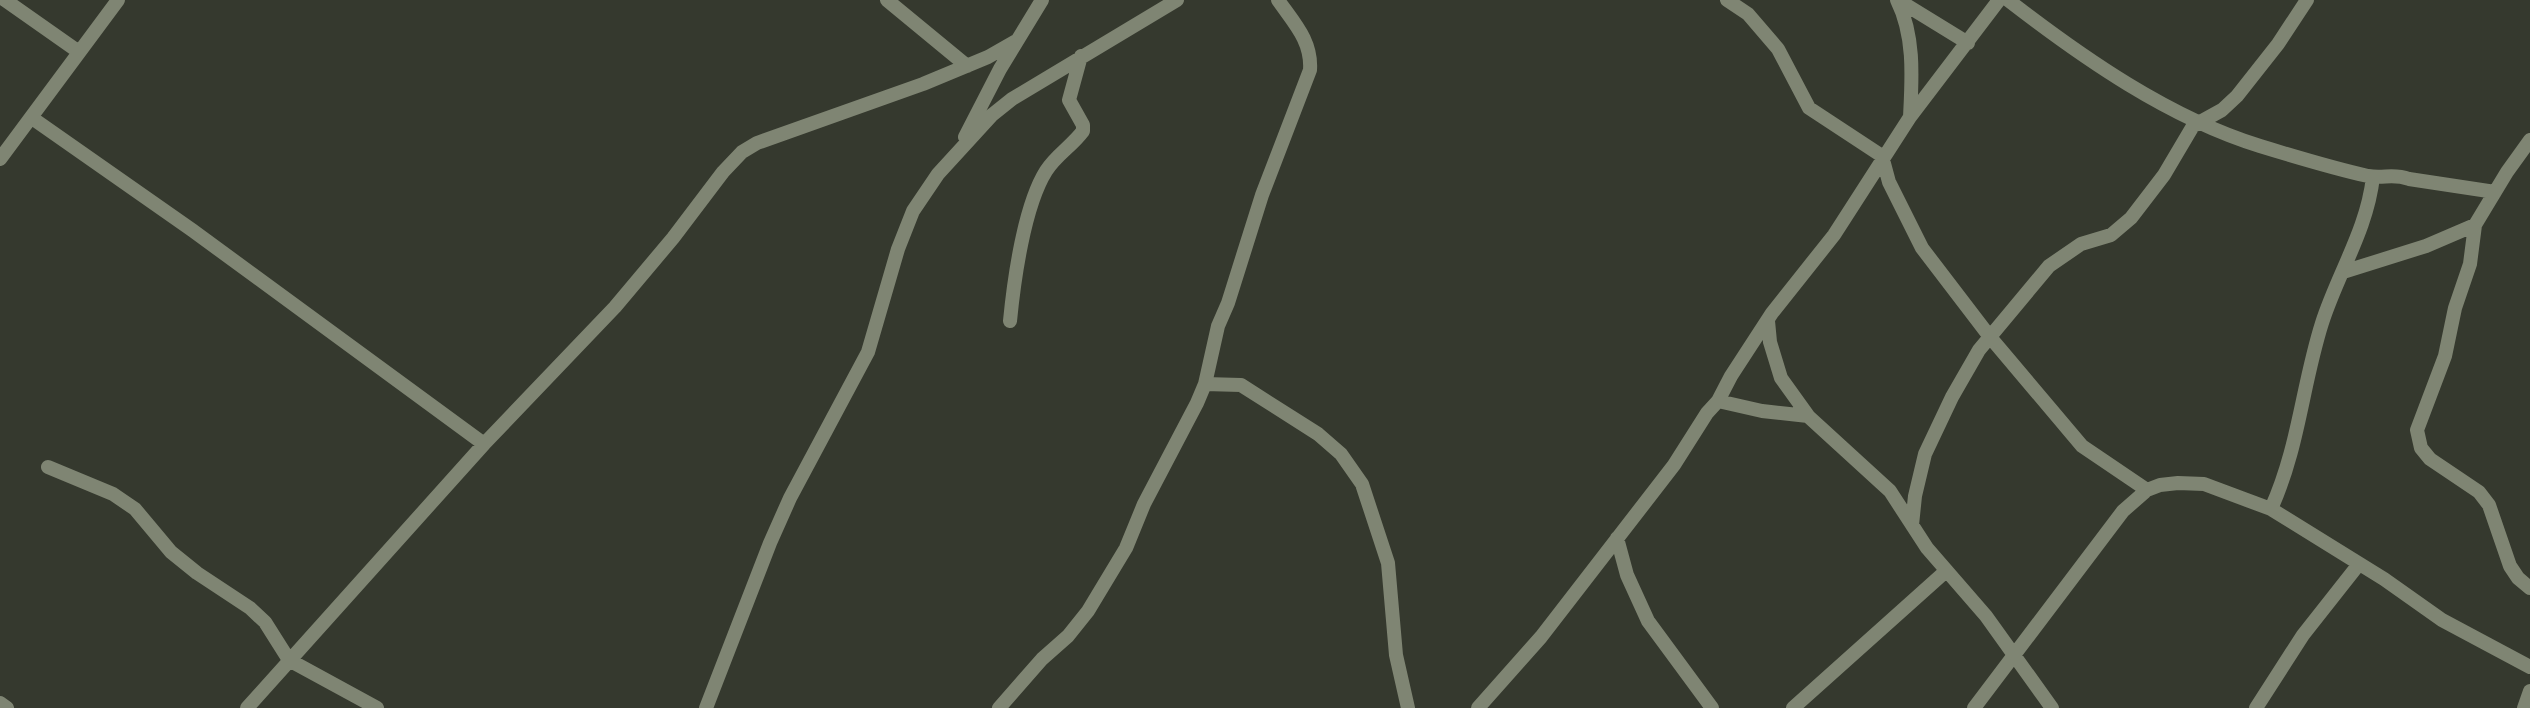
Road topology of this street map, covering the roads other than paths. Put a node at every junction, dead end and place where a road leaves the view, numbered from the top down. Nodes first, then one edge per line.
1 (5, 0) edge
2 (118, 0) edge
3 (887, 0) edge
4 (1042, 0) edge
5 (1177, 0) edge
6 (1278, 0) edge
7 (1727, 0) edge
8 (1898, 0) edge
9 (1999, 0) edge
10 (2008, 0) edge
11 (2307, 0) edge
12 (1016, 41) junction
13 (1968, 43) junction
14 (79, 52) junction
15 (1081, 56) junction
16 (967, 66) junction
17 (1910, 117) junction
18 (32, 118) junction
19 (2199, 121) junction
20 (2530, 141) edge
21 (956, 154) junction
22 (1882, 156) junction
23 (0, 159) edge
24 (2374, 177) junction
25 (2495, 192) junction
26 (2475, 225) junction
27 (2343, 272) junction
28 (1010, 321) dead end
29 (1768, 321) junction
30 (1990, 337) junction
31 (1205, 384) junction
32 (1718, 401) junction
33 (1808, 416) junction
34 (484, 444) junction
35 (48, 467) dead end
36 (2147, 490) junction
37 (2271, 509) junction
38 (1912, 525) junction
39 (1617, 538) junction
40 (2359, 564) junction
41 (1946, 572) junction
42 (2530, 587) edge
43 (2015, 655) junction
44 (289, 660) junction
45 (2530, 667) edge
46 (2530, 691) edge
47 (0, 703) edge
48 (1484, 705) edge
49 (7, 708) edge
50 (247, 708) edge
51 (377, 708) edge
52 (706, 708) edge
53 (999, 708) edge
54 (1408, 708) edge
55 (1712, 708) edge
56 (1793, 708) edge
57 (1974, 708) edge
58 (2052, 708) edge
59 (2256, 708) edge
60 (2525, 708) edge

1 - 14 street
2 - 14 street
3 - 16 street
4 - 12 street
5 - 15 street
6 - 31 street
7 - 22 street
8 - 13 street
8 - 17 street
9 - 13 street
10 - 19 street
11 - 19 street
12 - 16 street
12 - 21 street
13 - 17 street
14 - 18 street
15 - 21 street
15 - 28 street
16 - 34 street
17 - 22 street
18 - 23 street
18 - 34 street
19 - 24 street
19 - 30 street
20 - 25 street
21 - 52 street
22 - 29 street
22 - 30 street
24 - 25 street
24 - 27 street
25 - 26 street
26 - 27 street
26 - 42 street
27 - 37 street
29 - 32 street
29 - 33 street
30 - 36 street
30 - 38 street
31 - 53 street
31 - 54 street
32 - 33 street
32 - 39 street
33 - 38 street
34 - 44 street
35 - 44 street
36 - 37 street
36 - 43 street
37 - 40 street
38 - 41 street
39 - 48 street
39 - 55 street
40 - 45 street
40 - 59 street
41 - 43 street
41 - 56 street
43 - 57 street
43 - 58 street
44 - 50 street
44 - 51 street
46 - 60 street
47 - 49 street

